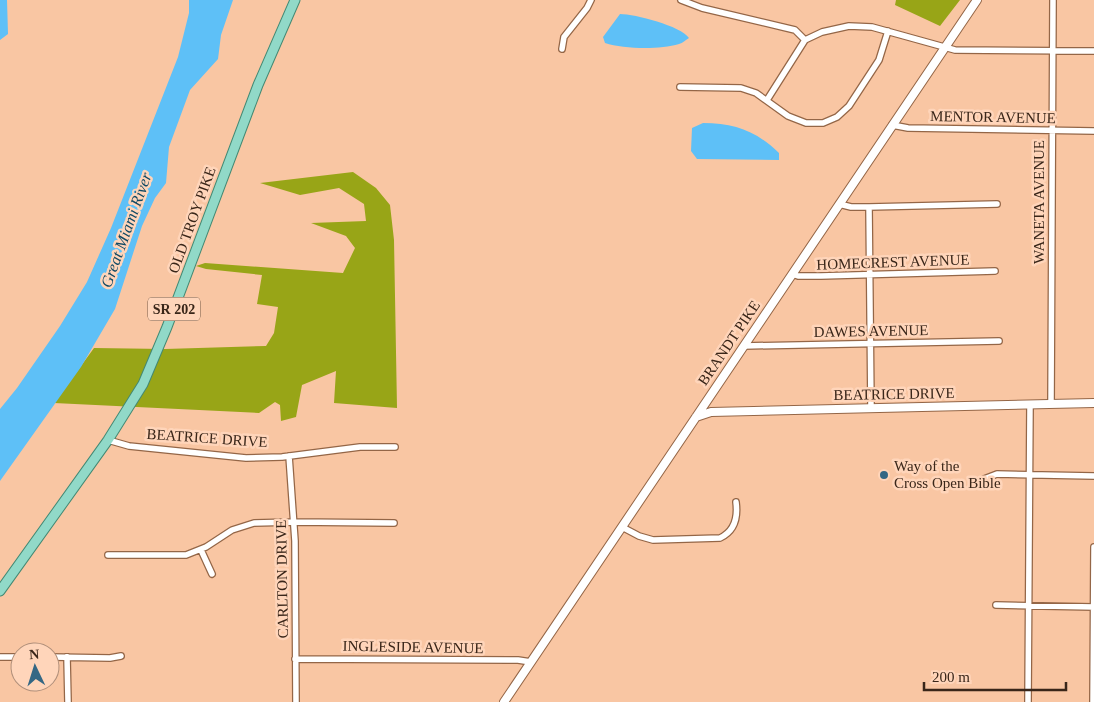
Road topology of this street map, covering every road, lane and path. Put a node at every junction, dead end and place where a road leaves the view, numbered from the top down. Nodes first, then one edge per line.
1 (295, 0) edge
2 (591, 0) edge
3 (681, 0) edge
4 (977, 0) edge
5 (1053, 0) edge
6 (888, 31) junction
7 (805, 40) junction
8 (945, 47) junction
9 (562, 49) dead end
10 (1052, 51) junction
11 (1094, 51) edge
12 (680, 87) dead end
13 (767, 100) junction
14 (892, 125) junction
15 (1052, 129) junction
16 (1094, 131) edge
17 (839, 204) junction
18 (997, 204) dead end
19 (869, 208) junction
20 (995, 271) dead end
21 (792, 274) junction
22 (870, 275) junction
23 (999, 341) dead end
24 (870, 344) junction
25 (744, 346) junction
26 (1094, 403) edge
27 (1030, 404) junction
28 (1051, 404) junction
29 (871, 408) junction
30 (696, 417) junction
31 (108, 440) junction
32 (395, 447) dead end
33 (289, 456) junction
34 (1030, 475) junction
35 (1094, 476) edge
36 (984, 479) dead end
37 (736, 502) dead end
38 (294, 522) junction
39 (394, 523) dead end
40 (622, 527) junction
41 (1094, 547) edge
42 (201, 550) junction
43 (108, 555) dead end
44 (212, 574) dead end
45 (0, 591) edge
46 (996, 605) dead end
47 (1029, 607) junction
48 (1094, 607) edge
49 (121, 656) dead end
50 (60, 657) edge
51 (67, 657) junction
52 (295, 658) junction
53 (531, 662) junction
54 (68, 702) edge
55 (296, 702) edge
56 (504, 702) edge
57 (1028, 702) edge
58 (1093, 702) edge

1 - 31 main road, OLD TROY PIKE / SR 202
2 - 9 street
3 - 7 street
4 - 8 main road, BRANDT PIKE
5 - 10 street, WANETA AVENUE
6 - 7 street
6 - 8 street
6 - 13 street
7 - 13 street
8 - 10 street
8 - 14 main road, BRANDT PIKE
10 - 11 street
10 - 15 street, WANETA AVENUE
12 - 13 street
14 - 15 street, MENTOR AVENUE
14 - 17 main road, BRANDT PIKE
15 - 16 street, MENTOR AVENUE
15 - 28 street, WANETA AVENUE
17 - 19 street
17 - 21 main road, BRANDT PIKE
18 - 19 street
19 - 22 street
20 - 22 street, HOMECREST AVENUE
21 - 22 street, HOMECREST AVENUE
21 - 25 main road, BRANDT PIKE
22 - 24 street
23 - 24 street, DAWES AVENUE
24 - 25 street, DAWES AVENUE
24 - 29 street
25 - 30 main road, BRANDT PIKE
26 - 28 main road, BEATRICE DRIVE
27 - 28 main road, BEATRICE DRIVE
27 - 29 main road, BEATRICE DRIVE
27 - 34 street
29 - 30 main road, BEATRICE DRIVE
30 - 40 main road, BRANDT PIKE
31 - 33 street, BEATRICE DRIVE
31 - 45 main road, OLD TROY PIKE / SR 202
32 - 33 street, BEATRICE DRIVE
33 - 38 street, CARLTON DRIVE
34 - 35 street
34 - 36 street
34 - 47 street
37 - 40 street
38 - 39 street
38 - 42 street
38 - 52 street, CARLTON DRIVE
40 - 53 main road, BRANDT PIKE
41 - 48 street
42 - 43 street
42 - 44 street
46 - 47 street
47 - 48 street
47 - 57 street
48 - 58 street
49 - 51 street
50 - 51 street
51 - 54 street
52 - 53 street, INGLESIDE AVENUE
52 - 55 street, CARLTON DRIVE
53 - 56 main road, BRANDT PIKE

